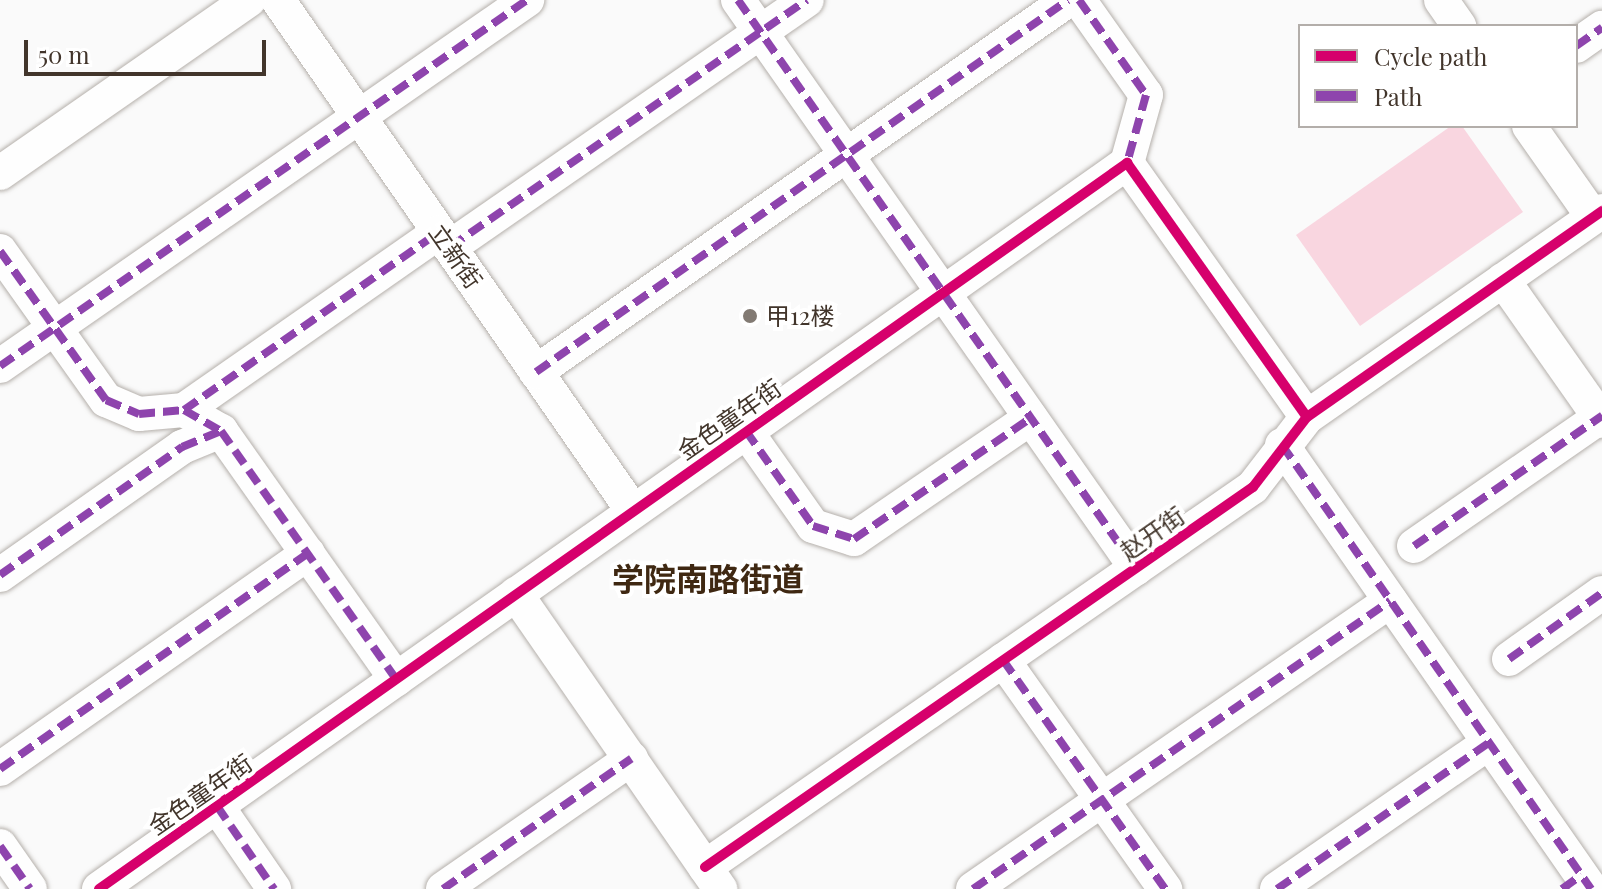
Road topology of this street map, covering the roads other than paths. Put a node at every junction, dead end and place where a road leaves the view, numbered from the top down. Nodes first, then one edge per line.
1 (249, 0) edge
2 (278, 0) edge
3 (527, 0) edge
4 (738, 0) edge
5 (807, 0) edge
6 (1068, 0) edge
7 (1079, 0) edge
8 (1441, 0) edge
9 (1458, 24) edge
10 (1602, 28) edge
11 (760, 32) junction
12 (1578, 45) edge
13 (358, 116) junction
14 (1531, 128) edge
15 (847, 155) junction
16 (1127, 163) junction
17 (0, 173) edge
18 (1598, 214) edge
19 (445, 240) junction
20 (0, 251) edge
21 (1503, 280) junction
22 (943, 293) junction
23 (55, 328) junction
24 (0, 366) edge
25 (536, 372) junction
26 (184, 410) junction
27 (1307, 417) junction
28 (1031, 418) junction
29 (1601, 418) edge
30 (221, 431) junction
31 (746, 431) junction
32 (1282, 445) junction
33 (633, 511) junction
34 (1414, 546) dead end
35 (308, 553) junction
36 (1136, 568) junction
37 (0, 575) edge
38 (1602, 593) edge
39 (516, 594) junction
40 (1390, 601) junction
41 (1509, 659) dead end
42 (1003, 660) junction
43 (396, 679) junction
44 (1489, 743) junction
45 (631, 759) junction
46 (0, 769) edge
47 (1101, 800) junction
48 (217, 806) junction
49 (0, 846) edge
50 (713, 878) edge
51 (1578, 884) edge
52 (30, 889) edge
53 (99, 889) edge
54 (274, 889) edge
55 (443, 889) edge
56 (973, 889) edge
57 (1165, 889) edge
58 (1277, 889) edge

1 - 17 street
2 - 13 street, 立新街
3 - 13 street
4 - 11 street
5 - 11 street
6 - 15 street
7 - 16 street
8 - 9 street
10 - 12 street
11 - 15 street
11 - 19 street
13 - 19 street, 立新街
13 - 23 street
14 - 18 street
15 - 22 street
15 - 25 street
16 - 22 street, 金色童年街
16 - 27 street
18 - 21 street, 赵开街
19 - 25 street, 立新街
19 - 26 street
20 - 23 street
21 - 27 street, 赵开街
21 - 29 street
22 - 28 street
22 - 31 street, 金色童年街
23 - 24 street
23 - 26 street
25 - 33 street, 立新街
26 - 30 street
27 - 32 street, 赵开街
28 - 31 street
28 - 36 street
29 - 34 street
30 - 35 street
30 - 37 street
31 - 33 street, 金色童年街
32 - 36 street, 赵开街
32 - 40 street
33 - 39 street, 金色童年街
35 - 43 street
35 - 46 street
36 - 42 street, 赵开街
38 - 41 street
39 - 43 street, 金色童年街
39 - 45 street
40 - 44 street
40 - 47 street
42 - 47 street
42 - 50 street, 赵开街
43 - 48 street, 金色童年街
44 - 51 street
44 - 58 street
45 - 50 street
45 - 55 street
47 - 56 street
47 - 57 street
48 - 53 street, 金色童年街
48 - 54 street
49 - 52 street

